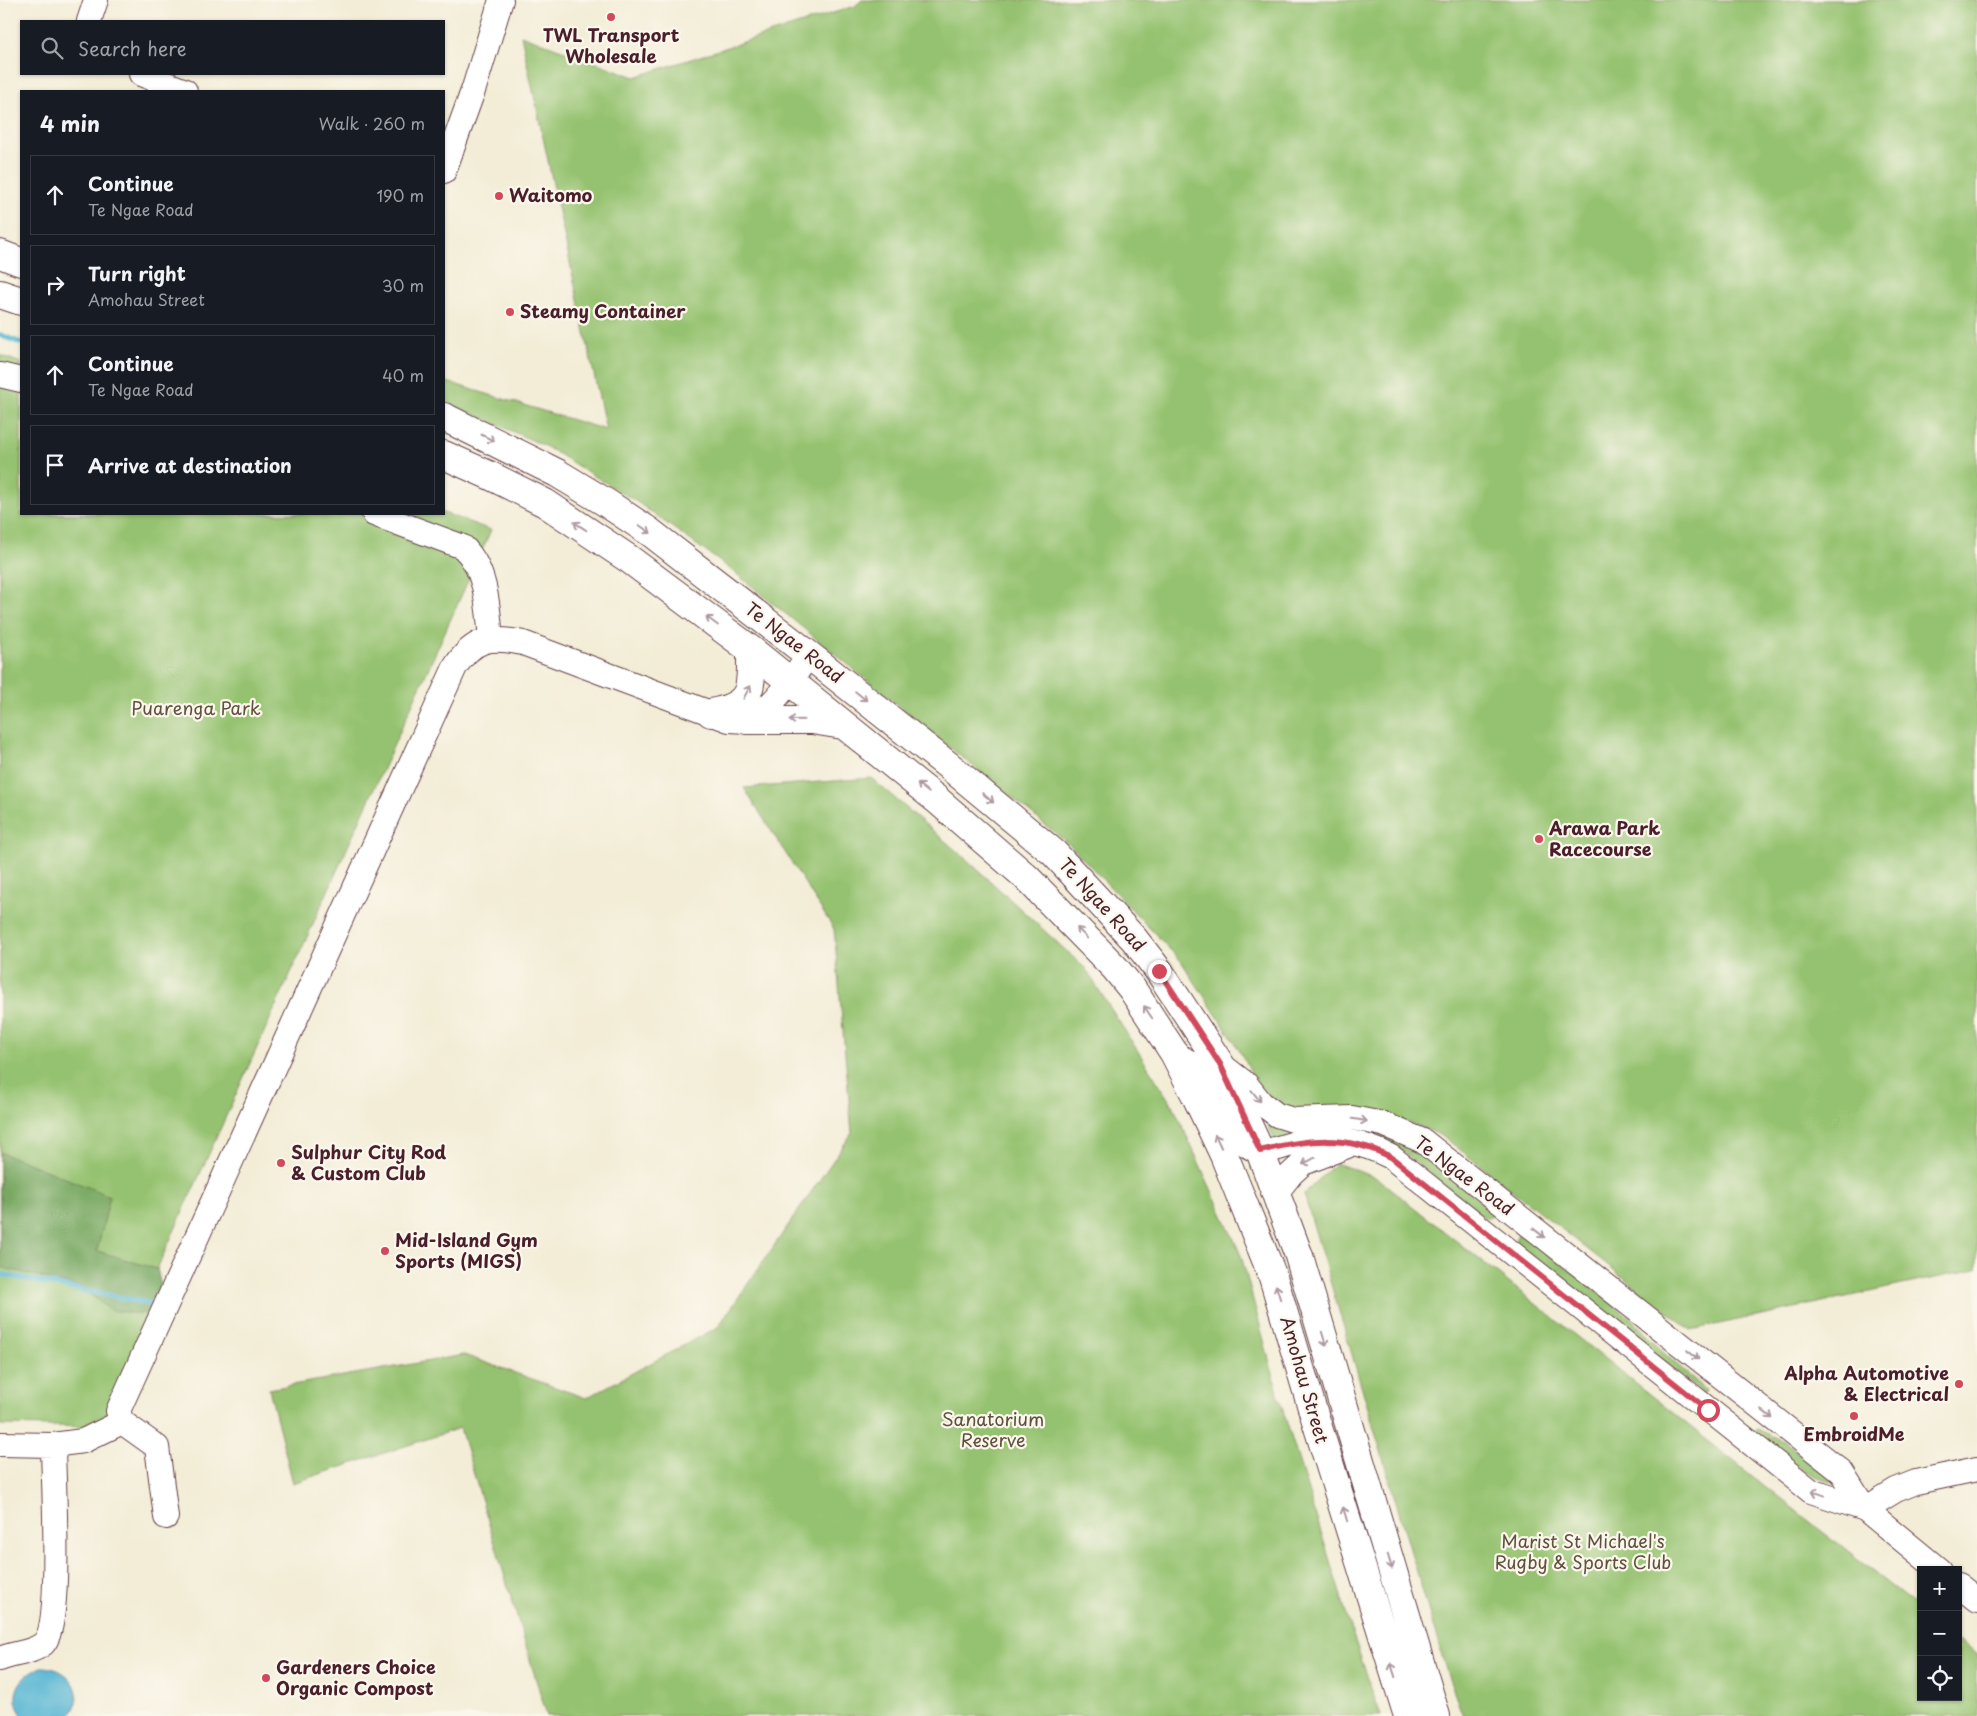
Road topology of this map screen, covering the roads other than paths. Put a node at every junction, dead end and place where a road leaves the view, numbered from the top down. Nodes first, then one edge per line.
1 (96, 0) edge
2 (501, 0) edge
3 (89, 20) edge
4 (144, 75) edge
5 (182, 90) edge
6 (445, 168) edge
7 (0, 254) edge
8 (20, 262) edge
9 (0, 294) edge
10 (20, 302) edge
11 (0, 375) edge
12 (20, 380) edge
13 (445, 417) edge
14 (445, 456) edge
15 (377, 515) edge
16 (491, 640) junction
17 (751, 650) junction
18 (809, 655) junction
19 (790, 681) junction
20 (711, 713) junction
21 (746, 720) junction
22 (844, 725) junction
23 (1174, 1053) junction
24 (1220, 1064) junction
25 (1353, 1144) junction
26 (1260, 1151) junction
27 (1276, 1193) junction
28 (1516, 1215) junction
29 (1494, 1239) junction
30 (1728, 1384) junction
31 (1708, 1410) junction
32 (122, 1422) junction
33 (0, 1444) edge
34 (53, 1445) junction
35 (1977, 1469) edge
36 (1864, 1509) junction
37 (166, 1517) dead end
38 (1935, 1566) edge
39 (1962, 1588) edge
40 (1977, 1600) edge
41 (0, 1659) edge
42 (1408, 1716) edge
43 (1436, 1716) edge

1 - 3 street
2 - 6 street
4 - 5 street
7 - 8 main road
9 - 10 main road
11 - 12 street
13 -> 18 main road, Te Ngae Road
17 -> 14 main road, Te Ngae Road
15 - 16 street
16 - 20 street
16 - 32 street
17 - 19 main road, Te Ngae Road
20 -> 17 main road
18 - 19 street
18 -> 24 main road, Te Ngae Road
19 - 21 street
19 - 22 main road, Te Ngae Road
20 - 21 street
22 -> 21 main road
23 -> 22 main road, Te Ngae Road
23 - 26 street, Te Ngae Road
42 -> 23 main road, Amohau Street
24 - 26 main road, Amohau Street
24 -> 28 street, Te Ngae Road
25 - 26 street, Te Ngae Road
25 -> 27 street
25 - 29 street, Te Ngae Road
26 - 27 main road, Amohau Street
27 -> 43 main road, Amohau Street
28 - 29 street
28 -> 30 street, Te Ngae Road
29 - 31 street, Te Ngae Road
30 - 31 street
30 -> 36 street, Te Ngae Road
36 -> 31 street, Te Ngae Road
32 - 34 street
32 - 37 street
33 - 34 street
34 - 41 street
35 - 36 street
36 - 38 street, Te Ngae Road
39 - 40 street

